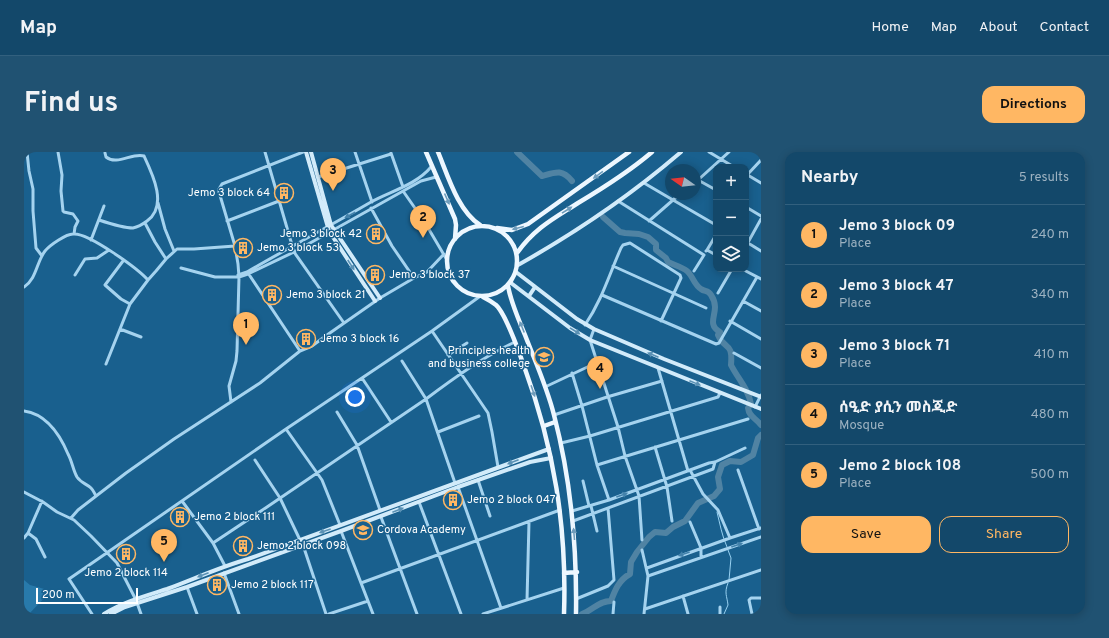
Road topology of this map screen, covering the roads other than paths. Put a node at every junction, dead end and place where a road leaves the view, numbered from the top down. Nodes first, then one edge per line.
1 (27, 152) edge
2 (58, 152) edge
3 (265, 152) edge
4 (304, 152) edge
5 (311, 152) edge
6 (355, 152) edge
7 (426, 152) edge
8 (438, 152) edge
9 (629, 152) edge
10 (652, 152) edge
11 (681, 152) edge
12 (709, 152) edge
13 (729, 152) edge
14 (105, 153) edge
15 (391, 153) edge
16 (722, 160) junction
17 (761, 160) edge
18 (311, 162) junction
19 (359, 164) junction
20 (729, 164) edge
21 (269, 165) junction
22 (431, 167) junction
23 (749, 173) edge
24 (749, 176) edge
25 (318, 177) junction
26 (436, 177) junction
27 (701, 177) edge
28 (644, 183) junction
29 (701, 183) edge
30 (761, 183) edge
31 (403, 187) junction
32 (713, 189) edge
33 (403, 192) junction
34 (390, 193) junction
35 (665, 195) edge
36 (392, 197) junction
37 (673, 200) joint
38 (158, 201) junction
39 (279, 201) junction
40 (618, 201) junction
41 (372, 202) junction
42 (104, 206) dead end
43 (371, 208) junction
44 (360, 209) junction
45 (749, 209) edge
46 (363, 213) junction
47 (761, 218) edge
48 (99, 220) junction
49 (227, 221) junction
50 (648, 221) junction
51 (713, 222) edge
52 (145, 223) junction
53 (481, 226) junction
54 (493, 227) junction
55 (330, 228) junction
56 (74, 234) junction
57 (715, 236) edge
58 (455, 239) junction
59 (91, 240) junction
60 (749, 240) edge
61 (749, 245) edge
62 (234, 246) junction
63 (292, 246) junction
64 (109, 250) junction
65 (707, 250) junction
66 (174, 251) junction
67 (761, 251) edge
68 (294, 252) junction
69 (517, 253) junction
70 (713, 253) edge
71 (444, 254) junction
72 (704, 255) junction
73 (42, 256) junction
74 (166, 259) junction
75 (447, 260) junction
76 (123, 261) junction
77 (518, 265) junction
78 (613, 266) junction
79 (181, 268) dead end
80 (694, 271) dead end
81 (516, 272) junction
82 (730, 272) edge
83 (748, 272) edge
84 (248, 273) junction
85 (75, 275) dead end
86 (238, 276) junction
87 (757, 277) junction
88 (414, 278) junction
89 (761, 279) edge
90 (148, 280) junction
91 (509, 284) junction
92 (535, 287) junction
93 (24, 288) edge
94 (718, 293) dead end
95 (674, 294) junction
96 (602, 295) junction
97 (529, 296) junction
98 (481, 297) junction
99 (380, 298) junction
100 (743, 300) junction
101 (376, 301) junction
102 (130, 304) junction
103 (706, 308) dead end
104 (761, 311) edge
105 (661, 321) junction
106 (730, 321) junction
107 (344, 323) junction
108 (585, 325) junction
109 (120, 329) junction
110 (594, 329) junction
111 (432, 331) junction
112 (141, 337) dead end
113 (761, 339) edge
114 (590, 340) junction
115 (515, 342) junction
116 (467, 343) dead end
117 (300, 352) junction
118 (734, 352) dead end
119 (448, 355) junction
120 (402, 361) dead end
121 (598, 362) junction
122 (106, 364) dead end
123 (658, 368) junction
124 (761, 368) edge
125 (461, 373) junction
126 (572, 373) junction
127 (362, 378) junction
128 (662, 381) junction
129 (544, 387) junction
130 (720, 393) junction
131 (761, 396) edge
132 (607, 397) junction
133 (426, 399) junction
134 (231, 402) junction
135 (582, 406) junction
136 (755, 407) junction
137 (761, 409) edge
138 (24, 411) edge
139 (670, 411) junction
140 (337, 412) dead end
141 (554, 415) junction
142 (479, 416) dead end
143 (748, 420) dead end
144 (391, 422) junction
145 (555, 422) junction
146 (544, 426) junction
147 (618, 427) junction
148 (286, 429) junction
149 (438, 432) junction
150 (590, 436) junction
151 (678, 440) junction
152 (561, 443) junction
153 (357, 446) junction
154 (655, 447) junction
155 (745, 448) dead end
156 (550, 449) junction
157 (625, 456) junction
158 (551, 458) junction
159 (255, 460) dead end
160 (715, 462) junction
161 (597, 465) junction
162 (498, 467) junction
163 (689, 470) junction
164 (738, 470) dead end
165 (317, 472) junction
166 (482, 473) junction
167 (694, 477) junction
168 (484, 478) junction
169 (665, 479) junction
170 (478, 480) junction
171 (583, 481) dead end
172 (455, 483) junction
173 (458, 487) junction
174 (667, 487) junction
175 (638, 490) junction
176 (24, 492) edge
177 (96, 496) junction
178 (639, 496) junction
179 (280, 498) junction
180 (609, 500) junction
181 (42, 501) junction
182 (182, 501) junction
183 (419, 502) junction
184 (590, 506) junction
185 (608, 508) junction
186 (380, 510) junction
187 (560, 510) junction
188 (572, 512) junction
189 (594, 513) junction
190 (368, 515) junction
191 (490, 516) dead end
192 (381, 517) junction
193 (71, 518) junction
194 (370, 521) junction
195 (573, 521) junction
196 (672, 521) dead end
197 (529, 522) junction
198 (690, 522) dead end
199 (340, 525) junction
200 (760, 529) edge
201 (597, 531) dead end
202 (341, 532) junction
203 (28, 534) junction
204 (761, 537) edge
205 (24, 538) edge
206 (730, 538) junction
207 (300, 540) junction
208 (477, 540) junction
209 (642, 540) dead end
210 (213, 543) junction
211 (302, 545) junction
212 (701, 548) junction
213 (642, 550) dead end
214 (106, 553) junction
215 (439, 554) junction
216 (45, 557) dead end
217 (701, 557) junction
218 (248, 559) junction
219 (249, 564) junction
220 (225, 566) junction
221 (646, 568) junction
222 (400, 569) junction
223 (761, 570) edge
224 (577, 572) junction
225 (224, 573) junction
226 (564, 573) junction
227 (648, 576) junction
228 (361, 583) junction
229 (187, 587) junction
230 (564, 588) junction
231 (684, 596) junction
232 (761, 598) edge
233 (576, 599) junction
234 (527, 600) junction
235 (137, 601) junction
236 (368, 601) junction
237 (614, 602) dead end
238 (720, 607) dead end
239 (501, 608) junction
240 (644, 609) junction
241 (92, 614) edge
242 (104, 614) edge
243 (111, 614) edge
244 (142, 614) edge
245 (197, 614) edge
246 (239, 614) edge
247 (328, 614) edge
248 (372, 614) edge
249 (417, 614) edge
250 (461, 614) edge
251 (483, 614) edge
252 (564, 614) edge
253 (576, 614) edge
254 (613, 614) edge
255 (644, 614) edge
256 (688, 614) edge
257 (720, 614) edge
258 (752, 614) edge

1 - 73 street
2 - 56 street
3 - 21 street
4 - 18 street
4 - 21 street
5 - 18 street
6 - 19 street
7 - 22 main road
8 - 53 main road
9 -> 54 main road
69 -> 10 main road
11 - 28 street
12 - 16 street
13 - 16 street
14 - 38 street
15 - 19 street
15 - 31 street
16 - 20 street
16 - 27 street
17 - 23 street
18 - 25 street
18 - 55 street
19 - 25 street
19 - 41 street
21 - 39 street
21 - 49 street
22 - 26 main road
22 - 31 street
24 - 30 street
25 - 55 street
26 - 33 street
26 -> 58 main road
28 - 35 street
28 - 40 street
29 - 32 street
31 - 34 street
33 - 36 street
33 - 71 street
34 - 36 street
34 - 41 street
36 - 43 street
37 - 50 street
37 - 51 street
38 - 52 street
38 - 66 street
39 - 49 street
39 - 63 street
40 - 50 street
40 - 77 street
41 - 44 street
42 - 48 street
43 - 46 street
43 - 88 street
44 - 46 street
44 -> 55 street
45 - 47 street
46 - 55 street
47 - 60 street
48 - 52 street
48 - 59 street
49 - 62 street
50 - 72 street
52 - 74 street
53 - 54 main road
53 - 58 main road
54 - 69 main road
55 - 63 street
55 - 68 street
55 - 99 street
55 -> 101 street
56 - 59 street
56 - 73 street
57 - 65 street
58 - 75 main road
59 - 64 street
61 - 67 street
62 - 66 street
62 - 86 street
63 - 68 street
63 - 84 street
64 - 76 street
64 - 85 street
65 - 70 street
65 - 72 street
66 - 74 street
68 - 84 street
68 - 107 street
69 - 77 main road
71 - 75 street
71 - 88 street
72 - 80 street
73 - 93 street
74 - 90 street
75 - 98 main road
76 - 90 street
76 - 102 street
77 - 81 main road
78 - 95 street
78 - 95 street
78 - 96 street
79 - 86 street
81 - 91 main road
81 - 92 street
82 - 94 street
83 - 87 street
84 - 86 street
84 - 117 street
86 - 134 street
87 - 89 street
87 - 100 street
88 - 99 street
90 - 102 street
91 - 97 street
91 - 98 main road
129 -> 91 main road
92 - 97 street
92 - 108 street
95 - 103 street
95 - 105 street
96 - 105 street
96 - 108 street
97 -> 114 street
98 - 111 street
98 - 115 main road
99 - 101 street
100 - 104 street
100 - 106 street
101 - 107 street
102 - 109 street
105 - 106 street
106 - 113 street
107 - 117 street
108 - 110 street
109 - 112 street
109 - 122 street
110 - 114 street
131 -> 110 street
111 - 119 street
111 - 127 street
114 - 121 street
114 - 123 street
115 - 125 street
115 -> 146 main road
116 - 119 street
117 - 134 street
118 - 124 street
119 - 125 street
120 - 133 street
121 - 126 street
121 - 132 street
123 - 128 street
123 -> 130 street
125 - 133 street
125 - 162 street
126 - 129 street
126 - 135 street
127 - 144 street
127 - 148 street
128 - 132 street
128 - 139 street
129 - 141 main road
130 - 136 street
130 - 139 street
131 - 136 street
132 - 135 street
132 - 147 street
133 - 144 street
133 - 149 street
134 - 177 street
135 - 141 street
135 - 150 street
136 - 137 street
138 - 177 street
139 - 147 street
139 - 151 street
140 - 153 street
141 - 145 main road
142 - 149 street
143 - 151 street
144 - 153 street
145 - 146 main road
145 - 152 main road
146 - 156 main road
147 - 150 street
147 - 157 street
148 - 165 street
148 - 182 street
149 - 172 street
150 - 152 street
150 - 161 street
151 - 154 street
151 - 163 street
152 - 188 main road
153 - 165 street
153 - 186 street
154 - 157 street
154 - 169 street
155 - 160 street
156 - 158 main road
156 -> 162 street
157 - 161 street
157 - 175 street
158 - 168 street
158 - 187 main road
159 - 179 street
160 - 163 street
160 - 167 street
161 - 180 street
162 - 166 street
163 - 167 street
163 - 169 street
164 - 200 street
165 - 179 street
165 - 199 street
166 - 168 street
166 - 172 street
167 - 174 street
167 - 206 street
168 - 170 street
169 - 174 street
169 - 175 street
170 - 173 street
170 - 191 street
171 - 184 street
172 - 186 street
173 - 183 street
173 - 208 street
174 - 178 street
174 - 196 street
175 - 178 street
180 -> 175 street
176 - 181 street
177 - 193 street
178 - 185 street
178 - 209 street
179 - 207 street
179 - 210 street
180 - 184 street
181 - 193 street
181 - 203 street
182 - 210 street
182 - 214 street
192 -> 183 street
183 - 215 street
184 - 188 street
184 - 189 street
185 - 189 street
185 - 233 street
186 - 190 street
187 - 197 street
187 - 226 main road
188 - 195 main road
189 - 195 street
189 - 201 street
190 - 194 street
190 - 199 street
192 - 194 street
192 - 222 street
193 - 214 street
194 - 202 street
224 -> 195 main road
197 - 208 street
197 - 234 street
198 - 212 street
199 -> 207 street
200 - 206 street
202 - 211 street
202 - 228 street
203 - 205 street
203 - 216 street
217 -> 204 street
206 - 212 street
207 - 218 street
208 - 215 street
208 - 239 street
210 - 220 street
211 - 219 street
211 - 247 street
212 - 217 street
212 -> 221 street
213 - 221 street
214 - 235 street
214 - 241 street
215 - 222 street
215 - 250 street
217 - 227 street
218 - 219 street
218 - 220 street
219 - 225 street
220 -> 235 street
221 - 227 street
222 - 228 street
222 - 249 street
223 - 231 street
224 - 226 main road
224 - 233 main road
225 - 229 street
225 - 246 street
226 - 230 main road
227 - 240 street
228 - 236 street
229 - 235 street
229 - 245 street
230 - 234 street
230 - 252 main road
231 - 240 street
231 - 256 street
232 - 258 street
233 - 253 main road
234 - 239 street
235 - 242 street
235 - 243 street
235 - 244 street
236 - 247 street
236 - 248 street
237 - 254 street
238 - 257 street
239 - 251 street
240 - 255 street

